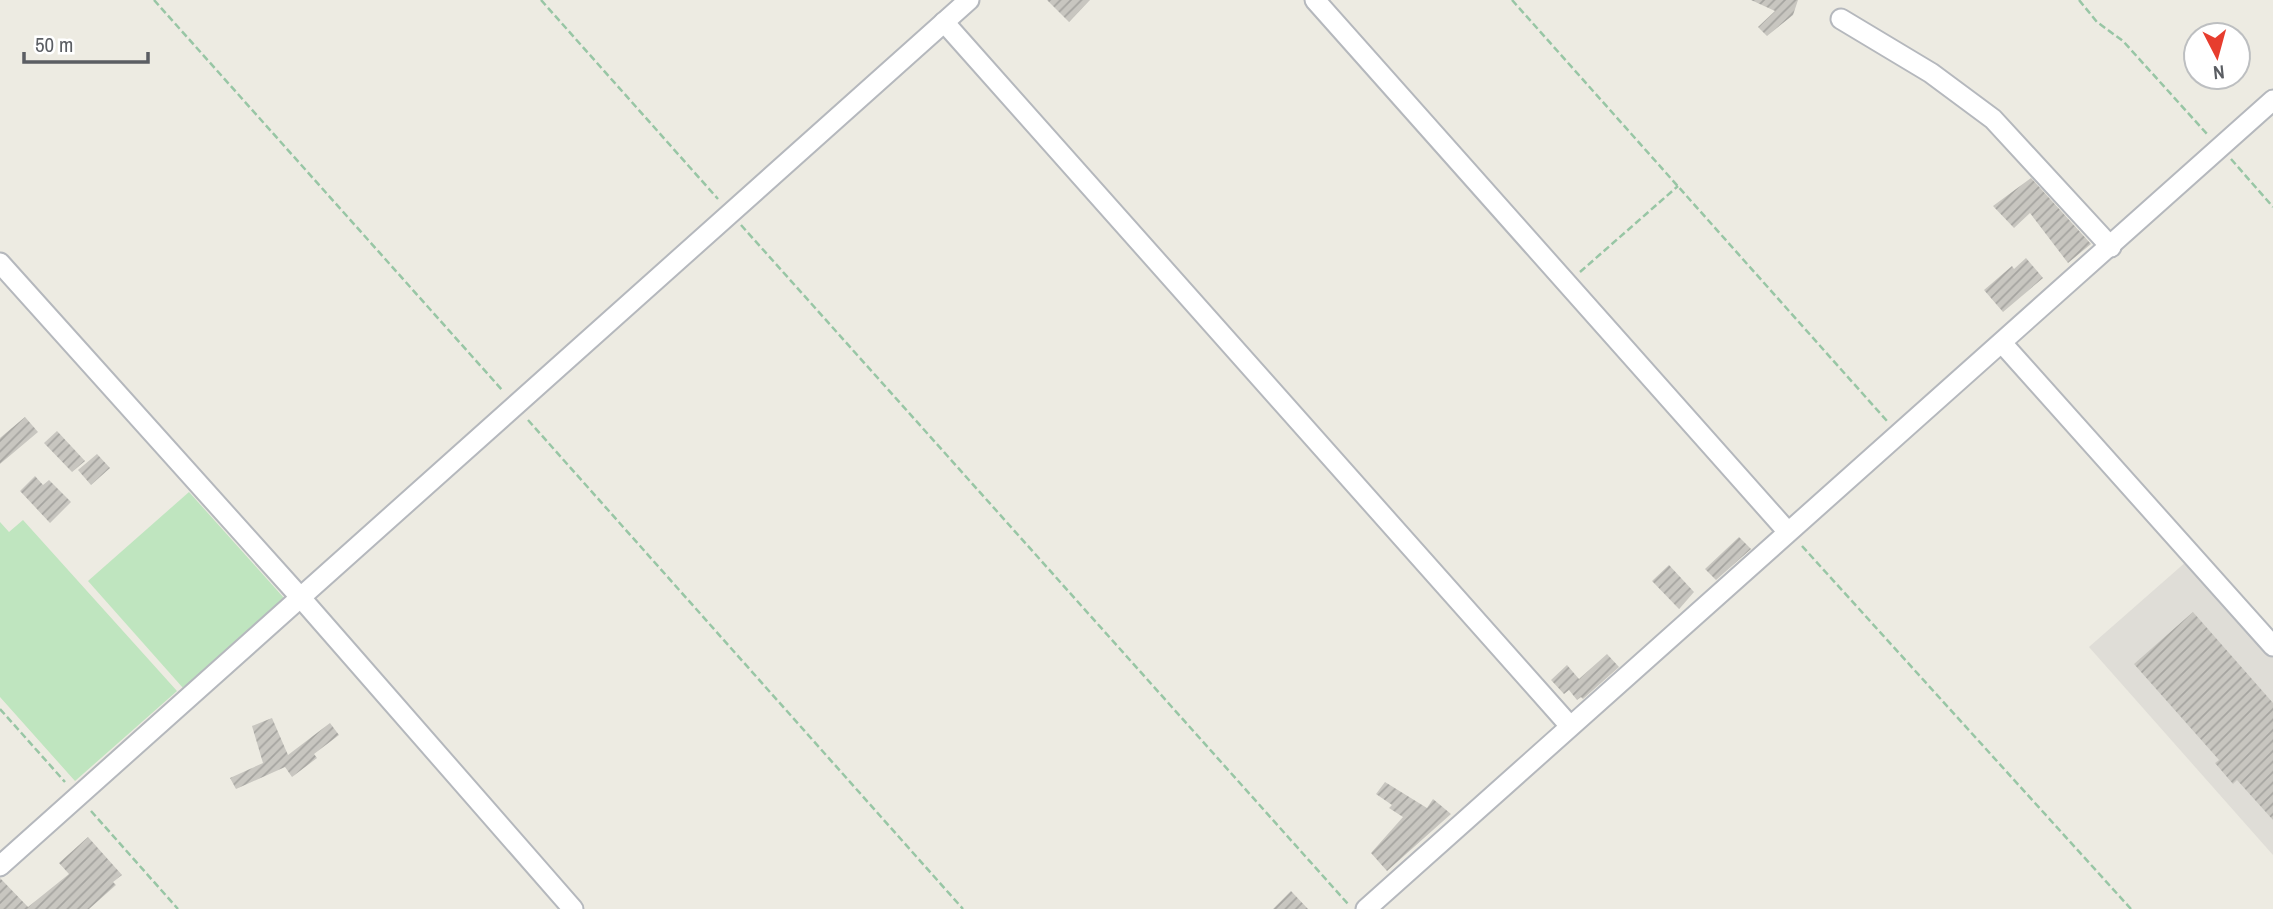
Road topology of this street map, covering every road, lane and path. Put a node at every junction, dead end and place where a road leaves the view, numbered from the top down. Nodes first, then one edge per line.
1 (154, 0) edge
2 (541, 0) edge
3 (969, 0) edge
4 (1315, 0) edge
5 (1512, 0) edge
6 (2079, 0) edge
7 (1841, 19) dead end
8 (944, 22) junction
9 (2273, 100) edge
10 (2220, 148) junction
11 (1678, 186) junction
12 (2273, 207) edge
13 (730, 212) junction
14 (2111, 247) junction
15 (0, 263) edge
16 (1568, 283) junction
17 (2002, 343) junction
18 (514, 405) junction
19 (1899, 434) junction
20 (1788, 531) junction
21 (301, 598) junction
22 (2273, 646) edge
23 (0, 709) edge
24 (1570, 726) junction
25 (78, 797) junction
26 (0, 866) edge
27 (178, 909) edge
28 (573, 909) edge
29 (963, 909) edge
30 (1352, 909) edge
31 (1366, 909) edge
32 (2131, 909) edge

1 - 18 path
2 - 13 path
3 - 8 street
4 - 16 street
5 - 11 path
6 - 10 path
7 - 14 street
8 - 13 street
8 - 24 street
9 - 10 street
10 - 12 path
10 - 14 street
11 - 16 path
11 - 19 path
13 - 18 street
13 - 30 path
14 - 17 street
15 - 21 street
16 - 20 street
17 - 19 street
17 - 22 street
18 - 21 street
18 - 29 path
19 - 20 street
20 - 24 street
20 - 32 path
21 - 25 street
21 - 28 street
23 - 25 path
24 - 31 street
25 - 26 street
25 - 27 path

